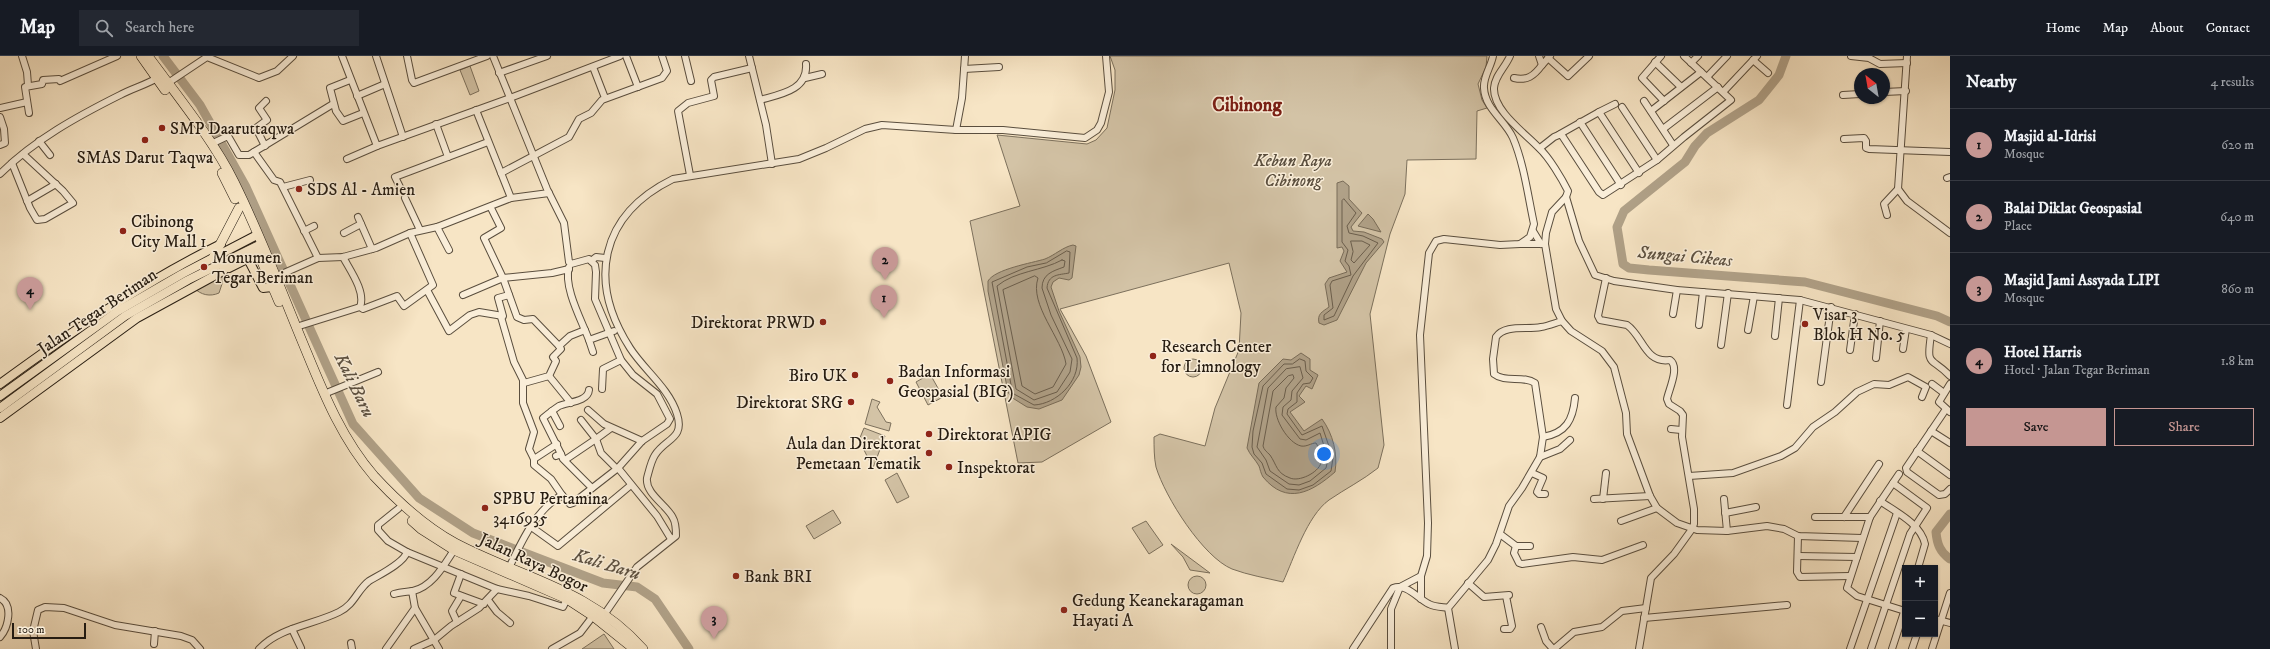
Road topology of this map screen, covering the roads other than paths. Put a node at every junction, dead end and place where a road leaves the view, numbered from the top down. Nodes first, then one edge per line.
1 (22, 56) edge
2 (117, 56) edge
3 (140, 56) edge
4 (148, 56) edge
5 (293, 56) edge
6 (297, 56) edge
7 (342, 56) edge
8 (376, 56) edge
9 (407, 56) edge
10 (487, 56) edge
11 (493, 56) edge
12 (547, 56) edge
13 (620, 56) edge
14 (626, 56) edge
15 (662, 56) edge
16 (686, 56) edge
17 (749, 56) edge
18 (965, 56) edge
19 (1106, 56) edge
20 (1493, 56) edge
21 (1510, 56) edge
22 (1539, 56) edge
23 (1588, 56) edge
24 (1661, 56) edge
25 (1684, 56) edge
26 (1698, 56) edge
27 (1727, 56) edge
28 (1851, 56) edge
29 (1549, 57) edge
30 (1755, 58) edge
31 (1907, 59) edge
32 (1655, 62) junction
33 (1691, 63) junction
34 (806, 64) dead end
35 (1542, 65) junction
36 (593, 67) junction
37 (999, 67) dead end
38 (752, 68) junction
39 (964, 69) junction
40 (1701, 72) junction
41 (500, 73) junction
42 (1768, 73) dead end
43 (822, 74) dead end
44 (159, 76) junction
45 (1707, 77) junction
46 (805, 78) junction
47 (1514, 78) dead end
48 (350, 80) junction
49 (171, 81) junction
50 (692, 81) dead end
51 (385, 84) junction
52 (28, 85) junction
53 (638, 87) junction
54 (1681, 87) junction
55 (1721, 89) junction
56 (1906, 90) junction
57 (1890, 91) edge
58 (1854, 94) edge
59 (1843, 95) dead end
60 (356, 96) junction
61 (510, 98) junction
62 (605, 98) junction
63 (760, 100) junction
64 (266, 101) dead end
65 (1644, 101) dead end
66 (1664, 101) junction
67 (27, 102) junction
68 (333, 104) junction
69 (1614, 104) dead end
70 (1622, 107) dead end
71 (0, 108) edge
72 (476, 110) junction
73 (1651, 111) junction
74 (1599, 112) junction
75 (29, 113) dead end
76 (363, 113) junction
77 (0, 117) edge
78 (1580, 122) junction
79 (436, 124) junction
80 (1663, 129) junction
81 (956, 130) junction
82 (1562, 136) junction
83 (403, 137) junction
84 (1844, 139) dead end
85 (40, 141) junction
86 (214, 142) junction
87 (488, 142) junction
88 (0, 145) edge
89 (1673, 145) junction
90 (265, 146) junction
91 (377, 146) junction
92 (1540, 148) junction
93 (1902, 150) junction
94 (254, 152) junction
95 (1950, 152) edge
96 (23, 154) junction
97 (50, 154) dead end
98 (532, 155) junction
99 (448, 157) junction
100 (347, 159) dead end
101 (1658, 160) junction
102 (12, 163) junction
103 (772, 164) junction
104 (501, 173) junction
105 (0, 174) edge
106 (1639, 174) junction
107 (690, 176) junction
108 (310, 180) dead end
109 (56, 184) junction
110 (1621, 185) junction
111 (283, 187) junction
112 (1898, 189) junction
113 (402, 191) dead end
114 (549, 193) junction
115 (1566, 197) junction
116 (405, 198) dead end
117 (511, 198) junction
118 (27, 201) junction
119 (239, 208) junction
120 (490, 208) junction
121 (1887, 214) dead end
122 (358, 217) dead end
123 (361, 224) junction
124 (314, 226) dead end
125 (437, 227) junction
126 (420, 230) junction
127 (304, 231) junction
128 (1534, 231) junction
129 (344, 233) dead end
130 (410, 233) junction
131 (1950, 233) edge
132 (254, 236) junction
133 (221, 244) junction
134 (1520, 244) junction
135 (1543, 244) junction
136 (258, 248) junction
137 (372, 249) junction
138 (449, 250) dead end
139 (238, 255) junction
140 (214, 256) junction
141 (343, 257) junction
142 (318, 258) junction
143 (605, 258) junction
144 (248, 259) junction
145 (592, 261) junction
146 (570, 267) junction
147 (181, 270) junction
148 (223, 271) junction
149 (278, 275) junction
150 (503, 278) junction
151 (1606, 278) junction
152 (272, 287) junction
153 (427, 290) junction
154 (1677, 290) junction
155 (1703, 292) junction
156 (1728, 293) junction
157 (509, 294) junction
158 (462, 295) dead end
159 (1754, 296) junction
160 (281, 297) junction
161 (1779, 298) junction
162 (1800, 300) junction
163 (360, 307) junction
164 (1831, 308) junction
165 (1673, 314) dead end
166 (1855, 314) junction
167 (500, 316) junction
168 (1562, 321) junction
169 (1880, 321) junction
170 (1699, 325) dead end
171 (300, 326) junction
172 (619, 328) junction
173 (1906, 328) junction
174 (585, 330) junction
175 (1748, 330) dead end
176 (610, 332) junction
177 (1931, 335) junction
178 (1774, 336) dead end
179 (589, 340) junction
180 (1721, 344) dead end
181 (1950, 344) edge
182 (559, 346) junction
183 (1903, 349) dead end
184 (1850, 350) dead end
185 (593, 352) dead end
186 (1876, 358) dead end
187 (621, 360) junction
188 (378, 372) dead end
189 (549, 376) junction
190 (1950, 376) edge
191 (1821, 382) dead end
192 (524, 383) junction
193 (0, 384) edge
194 (1932, 384) dead end
195 (1950, 384) edge
196 (602, 389) dead end
197 (590, 390) dead end
198 (327, 393) junction
199 (1944, 393) junction
200 (0, 396) edge
201 (1922, 397) dead end
202 (1576, 398) dead end
203 (572, 403) junction
204 (1787, 405) dead end
205 (0, 408) edge
206 (588, 410) dead end
207 (552, 411) junction
208 (1948, 411) edge
209 (0, 418) edge
210 (581, 420) dead end
211 (560, 426) dead end
212 (611, 428) junction
213 (1670, 429) dead end
214 (1681, 430) junction
215 (1932, 431) junction
216 (1543, 436) junction
217 (596, 439) junction
218 (1570, 440) dead end
219 (642, 441) junction
220 (1950, 443) edge
221 (557, 444) junction
222 (1917, 451) junction
223 (1540, 457) junction
224 (534, 459) junction
225 (565, 460) junction
226 (1878, 464) dead end
227 (617, 468) junction
228 (1532, 473) junction
229 (1606, 473) dead end
230 (1899, 474) dead end
231 (1950, 475) edge
232 (1688, 476) junction
233 (1893, 483) junction
234 (631, 485) junction
235 (592, 488) junction
236 (1950, 489) edge
237 (1545, 494) dead end
238 (562, 495) junction
239 (1650, 496) junction
240 (1594, 499) dead end
241 (1603, 499) junction
242 (1724, 499) dead end
243 (1880, 501) junction
244 (1756, 507) dead end
245 (1657, 508) junction
246 (404, 512) junction
247 (1725, 513) junction
248 (1897, 513) junction
249 (1815, 517) dead end
250 (1844, 517) junction
251 (1870, 517) junction
252 (1621, 520) dead end
253 (1914, 525) junction
254 (530, 526) junction
255 (1692, 529) junction
256 (1727, 531) junction
257 (1500, 534) junction
258 (1798, 536) junction
259 (1862, 538) junction
260 (671, 539) junction
261 (1643, 545) dead end
262 (1516, 546) junction
263 (1530, 546) dead end
264 (454, 550) junction
265 (407, 552) junction
266 (1798, 556) junction
267 (1857, 557) junction
268 (1919, 565) edge
269 (510, 566) junction
270 (442, 567) junction
271 (461, 574) junction
272 (1421, 576) junction
273 (1850, 576) junction
274 (1468, 583) junction
275 (1400, 587) junction
276 (497, 589) junction
277 (412, 591) junction
278 (1950, 593) edge
279 (394, 594) dead end
280 (461, 596) junction
281 (0, 598) edge
282 (567, 599) junction
283 (1421, 599) junction
284 (1866, 600) junction
285 (486, 602) junction
286 (1787, 605) dead end
287 (1885, 605) junction
288 (415, 608) junction
289 (1448, 608) junction
290 (1646, 608) junction
291 (1902, 610) edge
292 (593, 616) junction
293 (604, 616) junction
294 (1644, 618) junction
295 (1902, 620) edge
296 (1938, 620) edge
297 (458, 622) junction
298 (510, 623) dead end
299 (1950, 623) edge
300 (3, 626) edge
301 (1541, 627) dead end
302 (292, 629) junction
303 (1504, 629) dead end
304 (155, 631) junction
305 (0, 637) edge
306 (1916, 637) edge
307 (1934, 637) edge
308 (434, 640) junction
309 (154, 644) dead end
310 (302, 648) dead end
311 (36, 649) edge
312 (200, 649) edge
313 (259, 649) edge
314 (386, 649) edge
315 (414, 649) edge
316 (439, 649) edge
317 (552, 649) edge
318 (634, 649) edge
319 (643, 649) edge
320 (1353, 649) edge
321 (1391, 649) edge
322 (1455, 649) edge
323 (1554, 649) edge
324 (1639, 649) edge
325 (1850, 649) edge
326 (1871, 649) edge
327 (1892, 649) edge
328 (1912, 649) edge
329 (1932, 649) edge

1 - 52 street
2 - 52 street
3 - 44 highway, Jalan Raya Bogor
4 - 44 highway, Jalan Raya Bogor
5 - 6 street
5 - 49 street
7 - 48 street
8 - 51 street
9 - 10 street
11 - 41 street
12 - 41 street
13 - 36 street
14 - 53 street
15 - 53 street
16 - 50 street
17 - 38 street
18 - 39 street
19 - 81 street
20 - 128 street
21 - 92 street
22 - 35 street
23 - 29 street
24 - 32 street
25 - 33 street
26 - 33 street
27 - 45 street
28 - 31 street
29 - 35 street
30 - 42 street
30 - 55 street
31 - 56 street
32 - 54 street
32 - 66 street
33 - 40 street
34 - 46 street
35 - 47 street
36 - 61 street
36 - 62 street
37 - 39 street
38 - 63 street
38 - 107 street
39 - 81 street
40 - 45 street
40 - 54 street
41 - 61 street
43 - 46 street
44 - 49 highway, Jalan Raya Bogor
44 - 85 street
44 - 119 highway, Jalan Raya Bogor
45 - 55 street
46 - 63 street
48 - 60 street
48 - 68 street
49 - 86 highway, Jalan Raya Bogor
51 - 60 street
51 - 83 street
52 - 67 street
53 - 62 street
54 - 66 street
55 - 80 street
55 - 89 street
56 - 57 street
56 - 93 street
58 - 59 street
60 - 76 street
61 - 72 street
61 - 98 street
62 - 98 street
63 - 103 street
64 - 90 street
65 - 73 street
66 - 73 street
67 - 71 street
67 - 75 street
68 - 76 street
68 - 90 street
69 - 74 street
70 - 101 street
72 - 79 street
72 - 87 street
73 - 80 street
74 - 78 street
74 - 106 street
76 - 91 street
77 - 88 street
78 - 82 street
78 - 110 street
79 - 83 street
79 - 99 street
80 - 89 street
81 - 103 street
82 - 92 street
82 - 110 street
83 - 91 street
84 - 93 street
85 - 96 street
85 - 97 street
86 - 94 street
86 - 132 highway, Jalan Raya Bogor
87 - 99 street
87 - 104 street
89 - 101 street
90 - 94 street
91 - 100 street
92 - 115 street
93 - 95 street
93 - 112 street
94 - 111 street
96 - 102 street
96 - 109 street
98 - 104 street
98 - 114 street
99 - 113 street
101 - 106 street
102 - 105 street
102 - 118 street
103 - 107 street
104 - 117 street
106 - 110 street
107 - 143 street
108 - 111 street
109 - 118 street
109 - 118 street
111 - 127 street
112 - 121 street
112 - 131 street
114 - 117 street
114 - 146 street
115 - 135 street
115 - 151 street
116 - 126 street
117 - 120 street
119 - 132 highway, Jalan Raya Bogor
119 - 133 highway
120 - 125 street
120 - 150 street
122 - 123 street
123 - 129 street
123 - 137 street
124 - 127 street
125 - 126 street
125 - 138 street
126 - 130 street
127 - 142 street
128 - 134 street
128 - 135 street
130 - 137 street
130 - 153 street
132 - 136 highway, Jalan Raya Bogor
132 - 140 main road, Jalan Tegar Beriman
133 - 140 highway
133 - 147 main road, Jalan Tegar Beriman
134 - 135 street
134 - 272 street
135 - 168 street
136 - 139 main road, Jalan Tegar Beriman
136 - 144 main road
136 - 149 highway, Jalan Raya Bogor
136 - 152 highway, Jalan Raya Bogor
137 - 141 street
139 - 148 main road, Jalan Tegar Beriman
139 - 205 main road, Jalan Tegar Beriman
140 - 147 main road, Jalan Tegar Beriman
141 - 142 street
141 - 163 street
142 - 149 street
143 - 145 street
143 - 172 street
144 - 148 main road
144 - 152 main road
145 - 146 street
145 - 176 street
146 - 150 street
146 - 174 street
147 - 193 main road, Jalan Tegar Beriman
147 - 200 main road, Jalan Tegar Beriman
148 - 209 main road, Jalan Tegar Beriman
149 - 160 highway, Jalan Raya Bogor
150 - 157 street
150 - 158 street
151 - 154 street
151 - 214 street
152 - 160 highway, Jalan Raya Bogor
153 - 163 street
153 - 167 street
154 - 155 street
154 - 165 street
155 - 156 street
155 - 170 street
156 - 159 street
156 - 180 street
157 - 167 street
157 - 182 street
159 - 161 street
159 - 175 street
160 - 171 highway, Jalan Raya Bogor
160 - 246 highway, Jalan Raya Bogor
161 - 162 street
161 - 178 street
162 - 164 street
162 - 204 street
163 - 171 street
164 - 166 street
164 - 191 street
166 - 169 street
166 - 184 street
167 - 192 street
168 - 216 street
168 - 239 street
169 - 173 street
169 - 186 street
171 - 198 highway, Jalan Raya Bogor
172 - 176 street
172 - 260 street
173 - 177 street
173 - 183 street
174 - 179 street
174 - 182 street
176 - 179 street
176 - 187 street
177 - 181 street
177 - 190 street
179 - 185 street
182 - 189 street
187 - 196 street
187 - 219 street
188 - 198 street
189 - 192 street
189 - 203 street
192 - 224 street
194 - 199 street
195 - 199 street
197 - 203 street
198 - 246 highway, Jalan Raya Bogor
199 - 208 street
201 - 232 street
202 - 216 street
203 - 207 street
206 - 212 street
207 - 211 street
207 - 221 street
208 - 215 street
210 - 217 street
212 - 217 street
212 - 219 street
213 - 214 street
214 - 232 street
215 - 220 street
215 - 222 street
216 - 223 street
217 - 225 street
217 - 227 street
218 - 223 street
219 - 227 street
221 - 224 street
221 - 225 street
222 - 231 street
222 - 236 street
223 - 228 street
224 - 238 street
225 - 235 street
226 - 250 street
227 - 234 street
227 - 235 street
228 - 237 street
228 - 257 street
229 - 241 street
230 - 233 street
232 - 255 street
233 - 243 street
233 - 253 street
234 - 254 street
234 - 260 street
235 - 238 street
238 - 254 street
239 - 241 street
239 - 245 street
240 - 241 street
242 - 247 street
243 - 248 street
243 - 251 street
244 - 247 street
245 - 252 street
245 - 255 street
246 - 264 highway, Jalan Raya Bogor
246 - 265 street
246 - 269 highway, Jalan Raya Bogor
247 - 256 street
248 - 253 street
248 - 284 street
249 - 250 street
250 - 251 street
251 - 259 street
253 - 268 street
253 - 287 street
254 - 269 street
255 - 256 street
255 - 290 street
256 - 258 street
257 - 262 street
257 - 274 street
258 - 259 street
258 - 266 street
259 - 267 street
260 - 293 street
261 - 262 street
262 - 263 street
264 - 269 highway, Jalan Raya Bogor
264 - 270 street
265 - 270 street
265 - 302 street
266 - 267 street
266 - 273 street
267 - 273 street
269 - 282 highway, Jalan Raya Bogor
269 - 293 highway, Jalan Raya Bogor
270 - 271 street
270 - 277 street
271 - 276 street
271 - 280 street
272 - 275 street
272 - 283 street
273 - 284 street
274 - 289 street
274 - 303 street
275 - 283 street
275 - 320 street
275 - 321 street
276 - 282 street
276 - 285 street
277 - 279 street
277 - 288 street
278 - 296 street
280 - 285 street
280 - 297 street
281 - 300 street
282 - 292 highway, Jalan Raya Bogor
283 - 289 street
284 - 287 street
284 - 325 street
285 - 297 street
285 - 298 street
286 - 294 street
287 - 291 street
287 - 326 street
288 - 308 street
288 - 314 street
289 - 322 street
290 - 294 street
290 - 323 street
292 - 317 street
292 - 318 highway, Jalan Raya Bogor
293 - 319 highway, Jalan Raya Bogor
294 - 324 street
295 - 327 street
296 - 299 street
297 - 308 street
300 - 305 street
301 - 323 street
302 - 310 street
302 - 313 street
304 - 309 street
304 - 311 street
304 - 312 street
306 - 328 street
307 - 329 street
308 - 315 street
308 - 316 street

